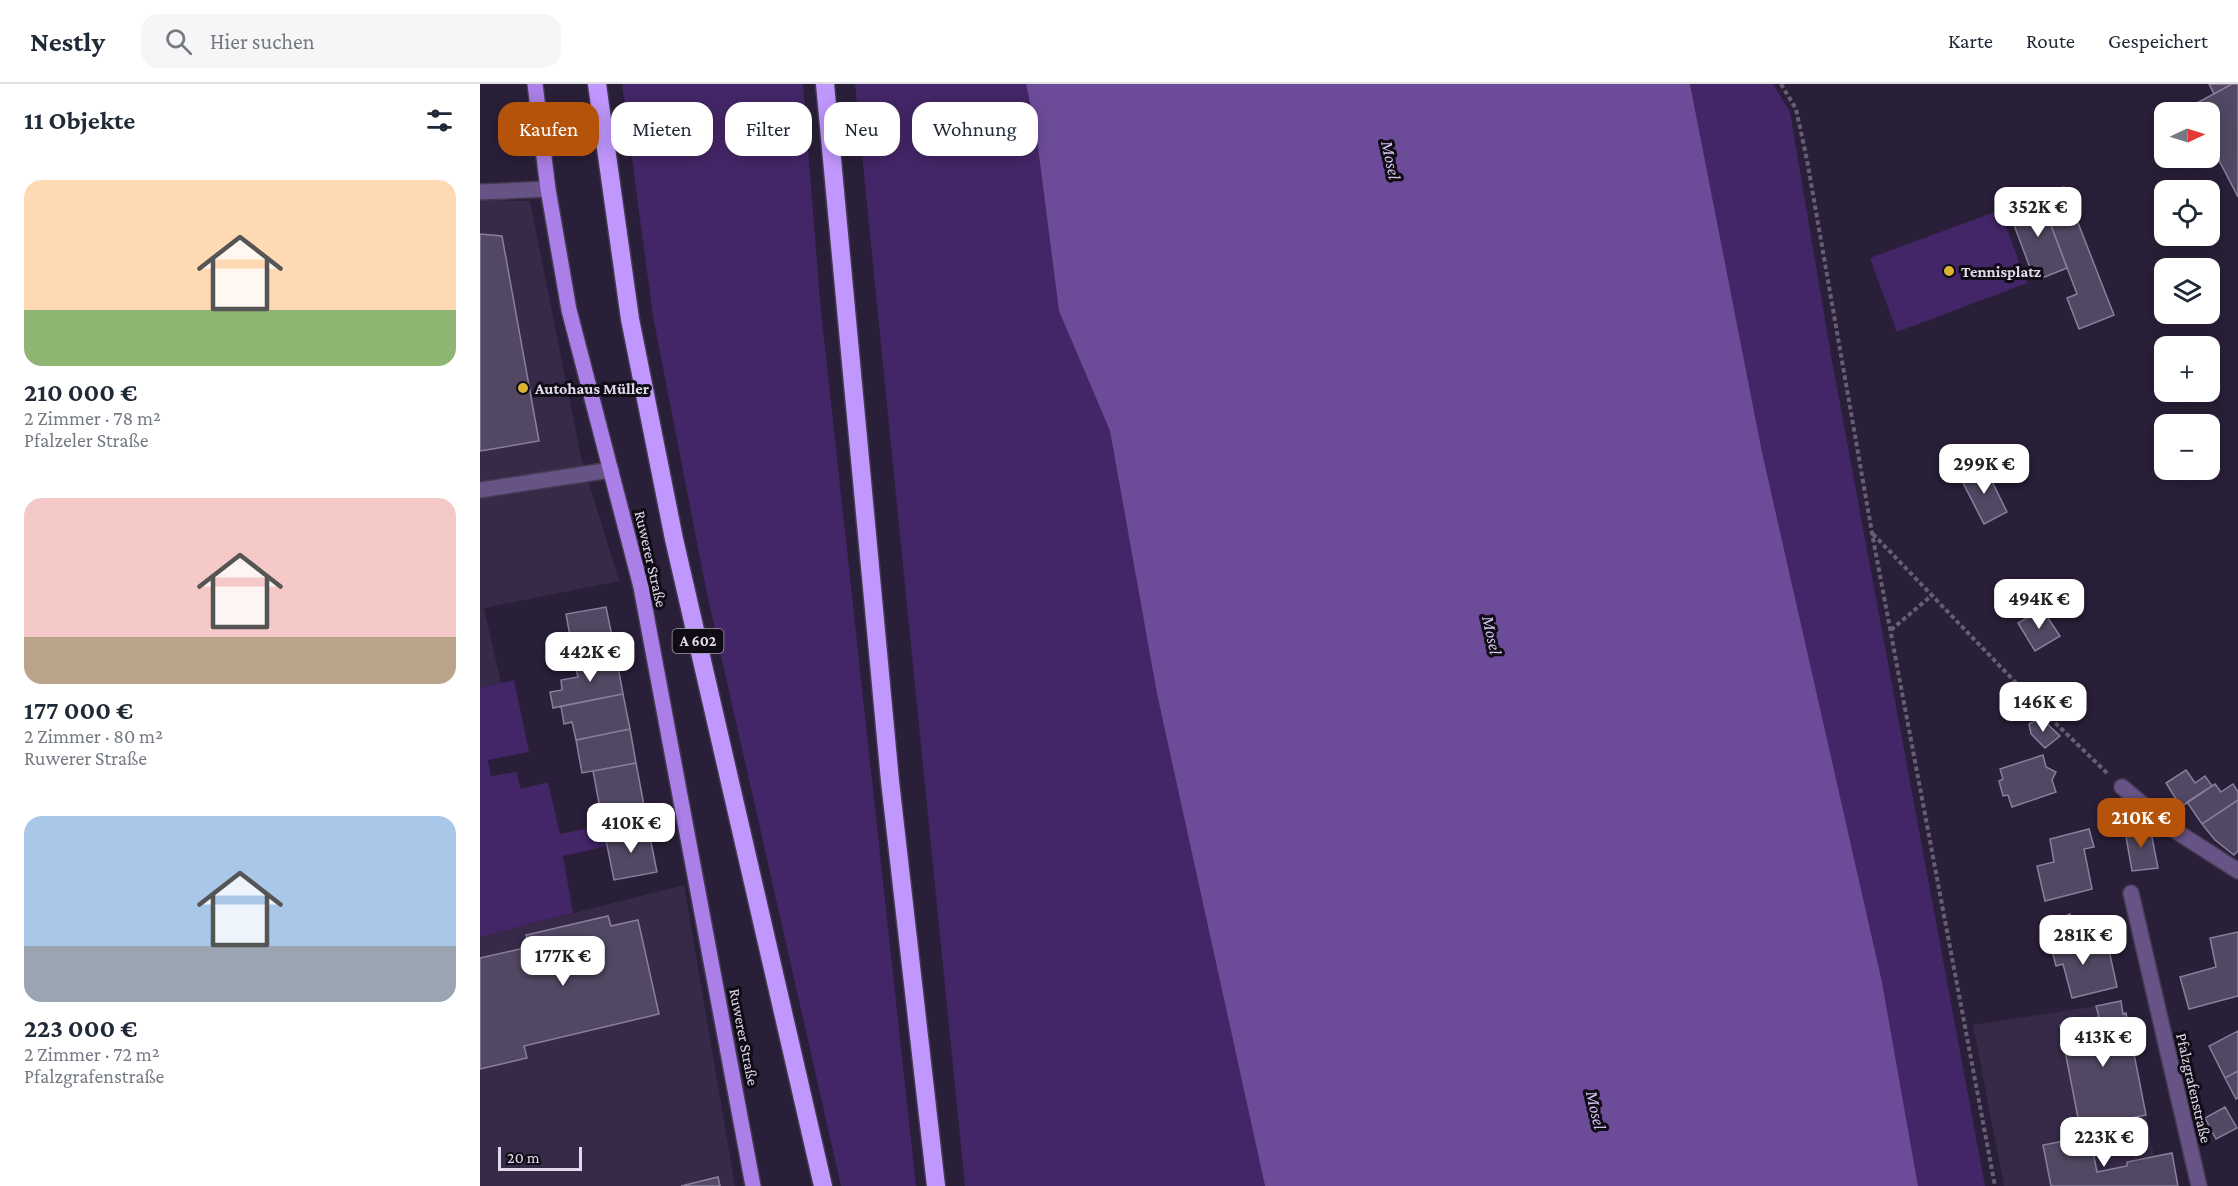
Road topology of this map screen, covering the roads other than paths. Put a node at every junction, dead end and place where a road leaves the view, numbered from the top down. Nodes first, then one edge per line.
1 (535, 84) edge
2 (597, 84) edge
3 (825, 84) edge
4 (548, 189) junction
5 (480, 192) edge
6 (610, 470) junction
7 (480, 490) edge
8 (2122, 788) road end
9 (2238, 871) edge
10 (2131, 893) dead end
11 (753, 1186) edge
12 (823, 1186) edge
13 (936, 1186) edge
14 (2199, 1186) edge

1 - 4 main road, Ruwerer Straße
2 - 12 highway, A 602
3 - 13 highway
4 - 5 street
4 - 6 main road, Ruwerer Straße
6 - 7 street
6 - 11 main road, Ruwerer Straße
8 - 9 street
10 - 14 street, Pfalzgrafenstraße

